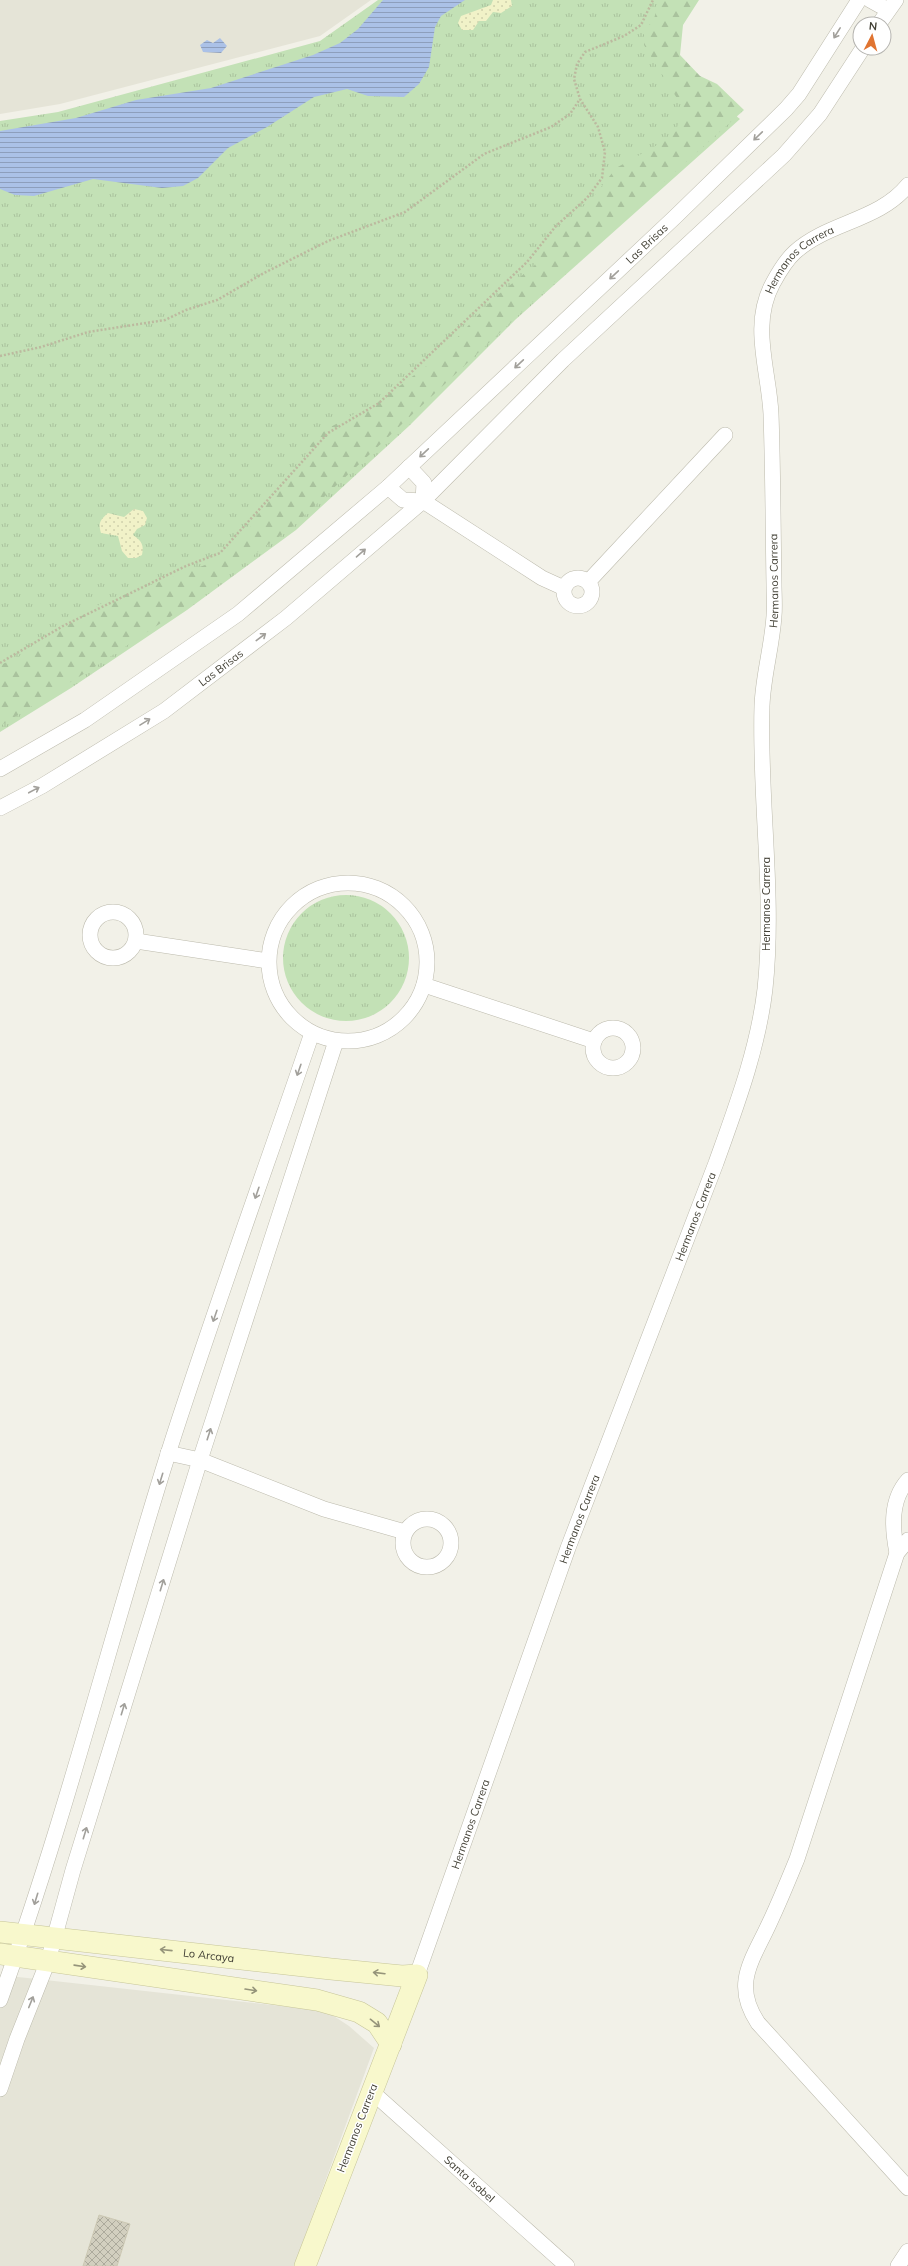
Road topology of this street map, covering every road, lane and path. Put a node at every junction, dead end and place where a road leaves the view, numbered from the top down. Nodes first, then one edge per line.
1 (653, 0) edge
2 (859, 0) edge
3 (870, 0) edge
4 (892, 5) edge
5 (884, 16) edge
6 (858, 56) edge
7 (580, 99) junction
8 (908, 185) edge
9 (0, 356) edge
10 (725, 435) dead end
11 (410, 467) junction
12 (388, 487) junction
13 (423, 501) junction
14 (588, 582) junction
15 (564, 588) junction
16 (0, 663) edge
17 (0, 769) edge
18 (0, 808) edge
19 (136, 941) dead end
20 (268, 961) junction
21 (424, 985) junction
22 (312, 1033) junction
23 (336, 1041) junction
24 (594, 1041) dead end
25 (168, 1453) junction
26 (200, 1460) junction
27 (908, 1480) edge
28 (405, 1532) dead end
29 (908, 1540) edge
30 (897, 1553) junction
31 (0, 1932) edge
32 (25, 1935) junction
33 (54, 1938) junction
34 (8, 1956) edge
35 (236, 1958) junction
36 (48, 1961) junction
37 (417, 1975) junction
38 (229, 1986) junction
39 (0, 2000) edge
40 (391, 2044) junction
41 (0, 2089) edge
42 (371, 2091) junction
43 (908, 2188) edge
44 (908, 2251) edge
45 (305, 2266) edge
46 (567, 2266) edge
47 (898, 2266) edge

1 - 7 path
2 -> 11 street, Las Brisas
3 - 4 street
4 - 5 street
6 - 13 street, Las Brisas
7 - 9 path
7 - 16 path
8 - 37 street, Hermanos Carrera
10 - 14 street
11 - 12 street, Las Brisas
11 - 13 street
12 - 13 street
12 - 17 street, Las Brisas
13 - 15 street
18 -> 13 street, Las Brisas
14 - 15 street
14 - 15 street
19 - 20 street
20 - 21 street
20 - 22 street
21 - 23 street
21 - 24 street
22 - 23 street
22 -> 25 street
26 -> 23 street
25 - 26 street
25 -> 32 street
26 - 28 street
33 -> 26 street
27 - 30 street
29 - 30 street
30 - 43 street
31 - 32 street, Lo Arcaya
32 - 33 street, Lo Arcaya
32 - 34 street
35 -> 33 street, Lo Arcaya
33 - 36 street
34 - 36 street
34 - 39 street
37 -> 35 street, Lo Arcaya
35 - 38 street
36 -> 38 street
41 -> 36 street
37 - 40 street, Hermanos Carrera
38 -> 40 street
40 - 42 street, Hermanos Carrera
42 - 45 street, Hermanos Carrera
42 - 46 street, Santa Isabel
44 - 47 street

